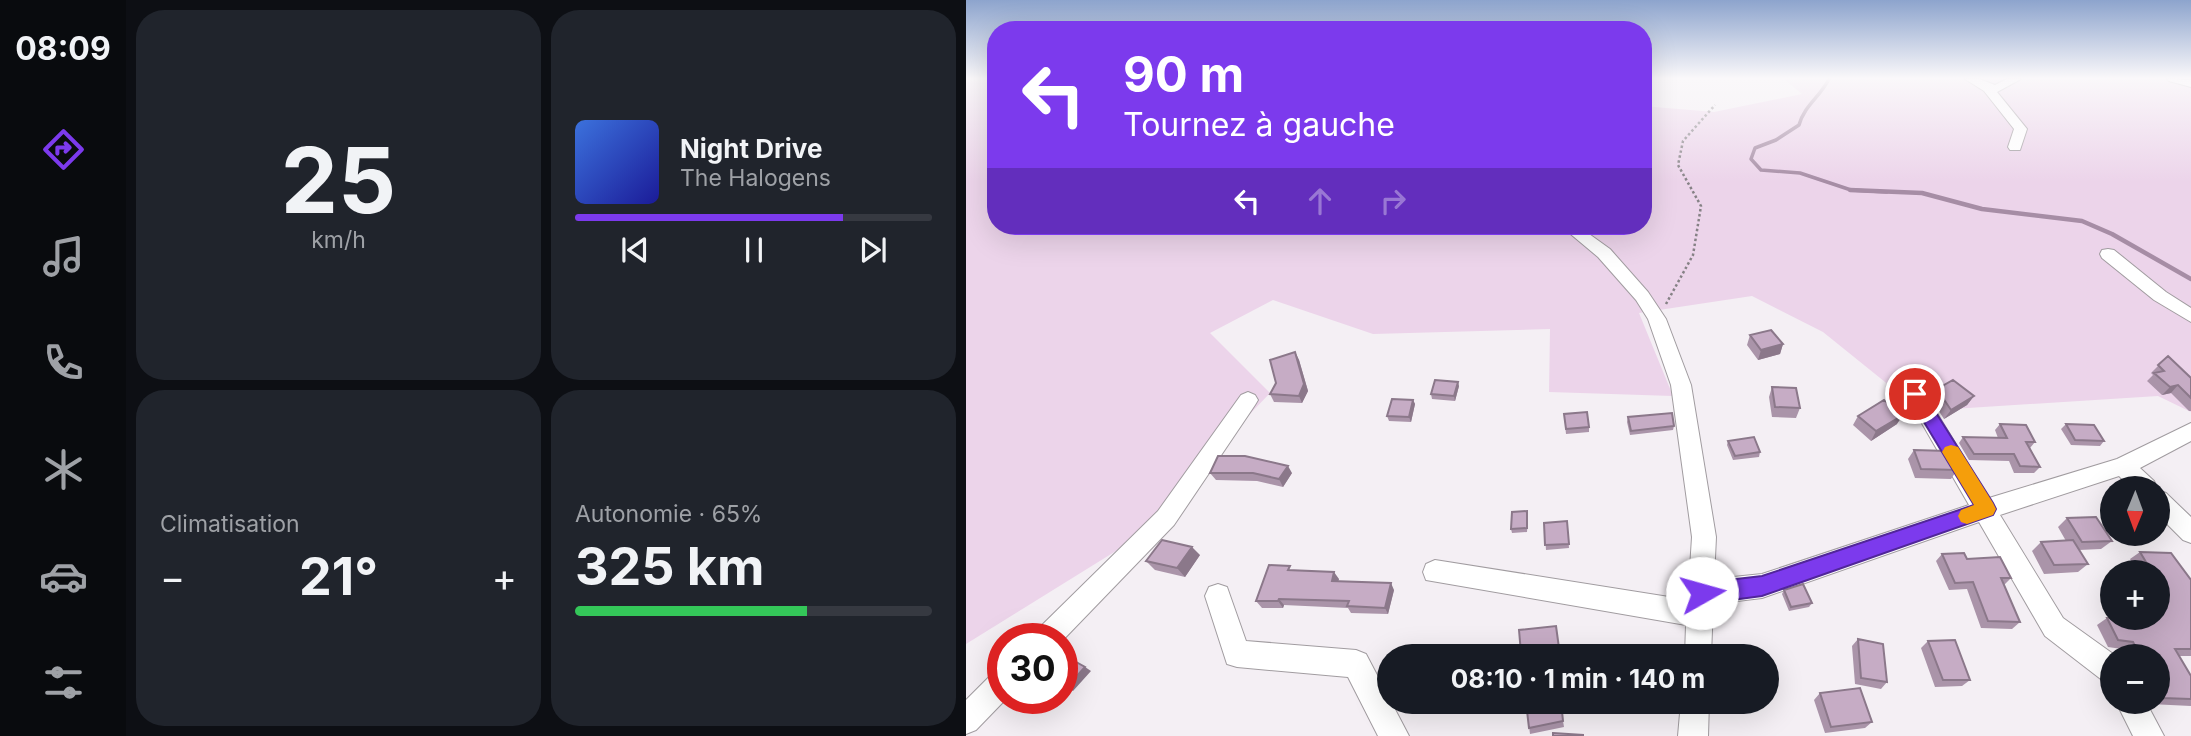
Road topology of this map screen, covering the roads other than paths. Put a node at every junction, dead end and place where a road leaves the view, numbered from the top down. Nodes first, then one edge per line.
1 (2008, 113) edge
2 (2015, 147) dead end
3 (1581, 235) edge
4 (2108, 254) dead end
5 (2191, 316) edge
6 (1915, 394) dead end
7 (1248, 400) dead end
8 (2191, 431) edge
9 (2123, 466) junction
10 (2133, 476) edge
11 (1986, 509) junction
12 (2170, 511) edge
13 (2191, 532) edge
14 (1435, 572) dead end
15 (1218, 596) dead end
16 (1701, 604) junction
17 (1062, 623) edge
18 (1699, 644) edge
19 (2100, 661) edge
20 (987, 698) edge
21 (1694, 714) edge
22 (2137, 714) edge
23 (966, 720) edge
24 (1394, 736) edge
25 (1693, 736) edge
26 (2149, 736) edge

1 - 2 street
3 - 16 street
4 - 5 street
6 - 11 street
7 - 17 street
8 - 9 street
9 - 10 street
9 - 11 street
11 - 16 street
11 - 19 street
12 - 13 street
14 - 16 street
15 - 24 street
16 - 18 street
20 - 23 street
21 - 25 street
22 - 26 street

